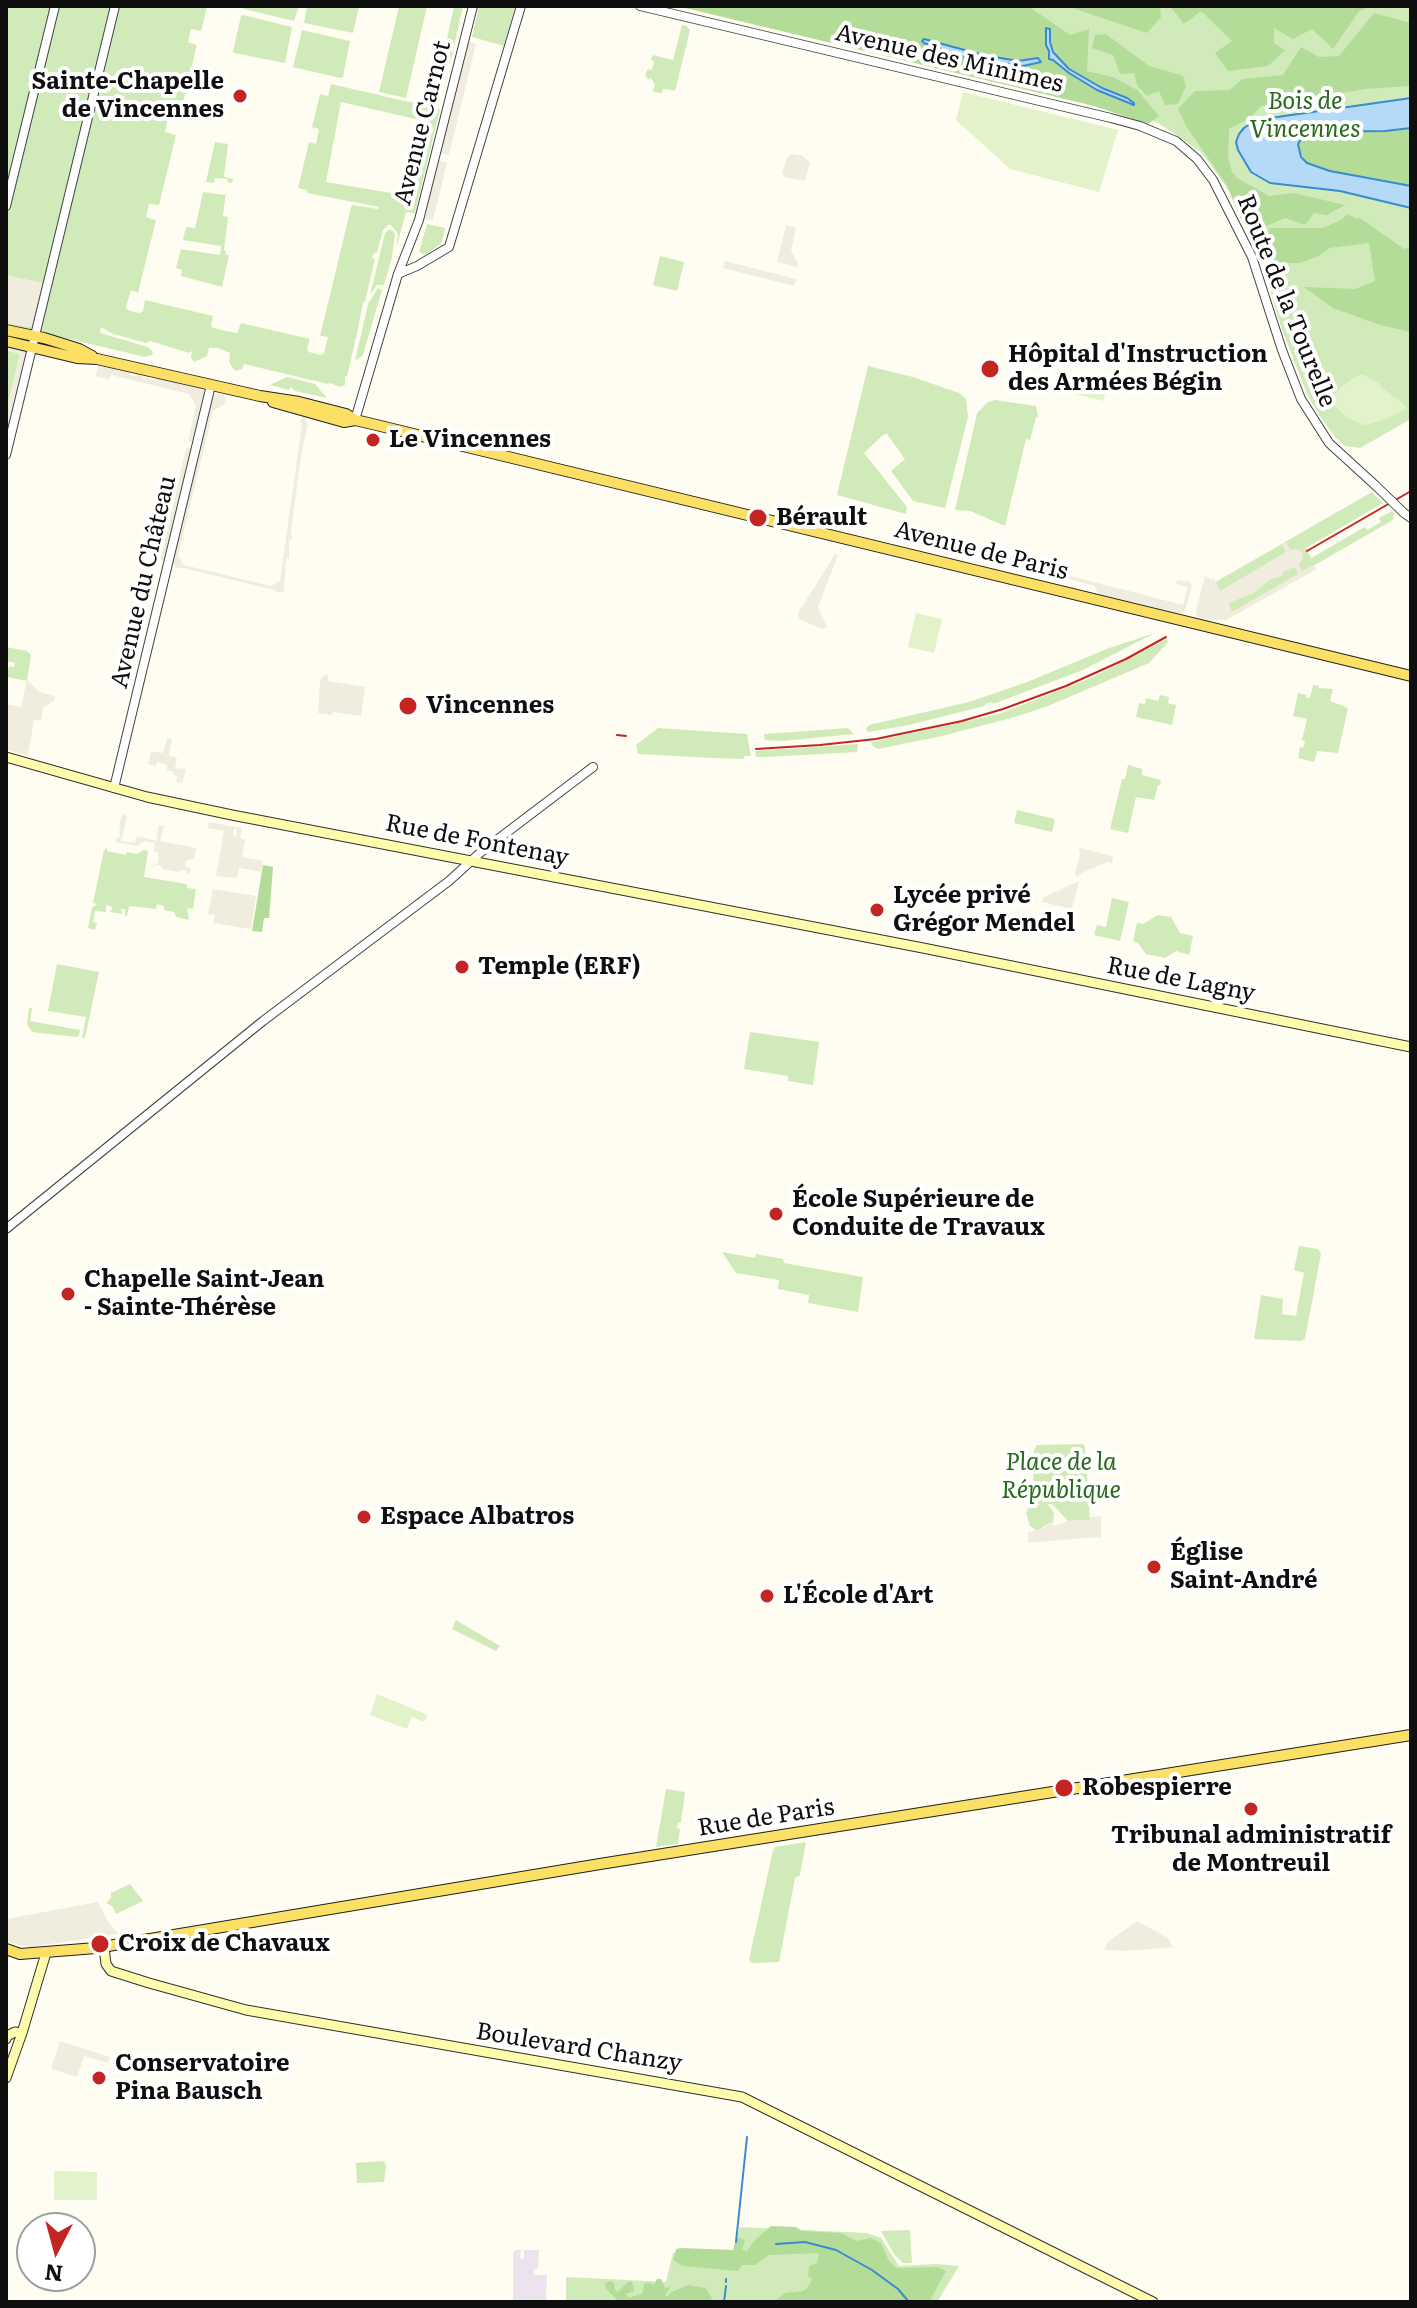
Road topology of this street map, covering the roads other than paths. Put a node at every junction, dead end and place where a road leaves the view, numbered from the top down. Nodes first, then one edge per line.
1 (55, 6) edge
2 (115, 6) edge
3 (473, 6) edge
4 (521, 6) edge
5 (640, 6) edge
6 (1154, 131) joint
7 (6, 206) edge
8 (408, 248) junction
9 (417, 266) junction
10 (398, 274) junction
11 (6, 330) edge
12 (34, 338) junction
13 (6, 341) edge
14 (211, 385) junction
15 (355, 420) junction
16 (6, 455) edge
17 (1408, 516) edge
18 (1411, 676) edge
19 (6, 757) edge
20 (593, 767) dead end
21 (114, 788) junction
22 (471, 861) junction
23 (943, 954) joint
24 (1411, 1047) edge
25 (6, 1229) edge
26 (1411, 1735) edge
27 (104, 1947) junction
28 (6, 1949) edge
29 (46, 1953) junction
30 (22, 2033) junction
31 (6, 2038) edge
32 (6, 2078) edge
33 (1153, 2302) edge

1 - 7 street
2 - 12 street
3 - 8 street, Avenue Carnot
4 - 9 street
5 - 6 street, Avenue des Minimes
6 - 17 street, Route de la Tourelle, bridge
8 - 9 street
8 - 10 street, Avenue Carnot
9 - 10 street
10 - 15 street, Avenue Carnot
11 - 12 main road, Avenue de Paris
12 - 13 main road, Avenue de Paris
12 - 14 main road, Avenue de Paris
12 - 16 street
14 - 15 main road, Avenue de Paris
14 - 21 street, Avenue du Château
15 - 18 main road, Avenue de Paris
19 - 21 main road, Rue de Fontenay
20 - 22 street
21 - 22 main road, Rue de Fontenay
22 - 23 main road, Rue de Fontenay
22 - 25 street
23 - 24 main road, Rue de Lagny
26 - 27 main road, Rue de Paris
27 - 29 main road, Rue de Paris
27 - 33 main road, Boulevard Chanzy
28 - 29 main road, Rue de Paris
29 - 30 main road
30 - 31 main road
30 - 32 main road

